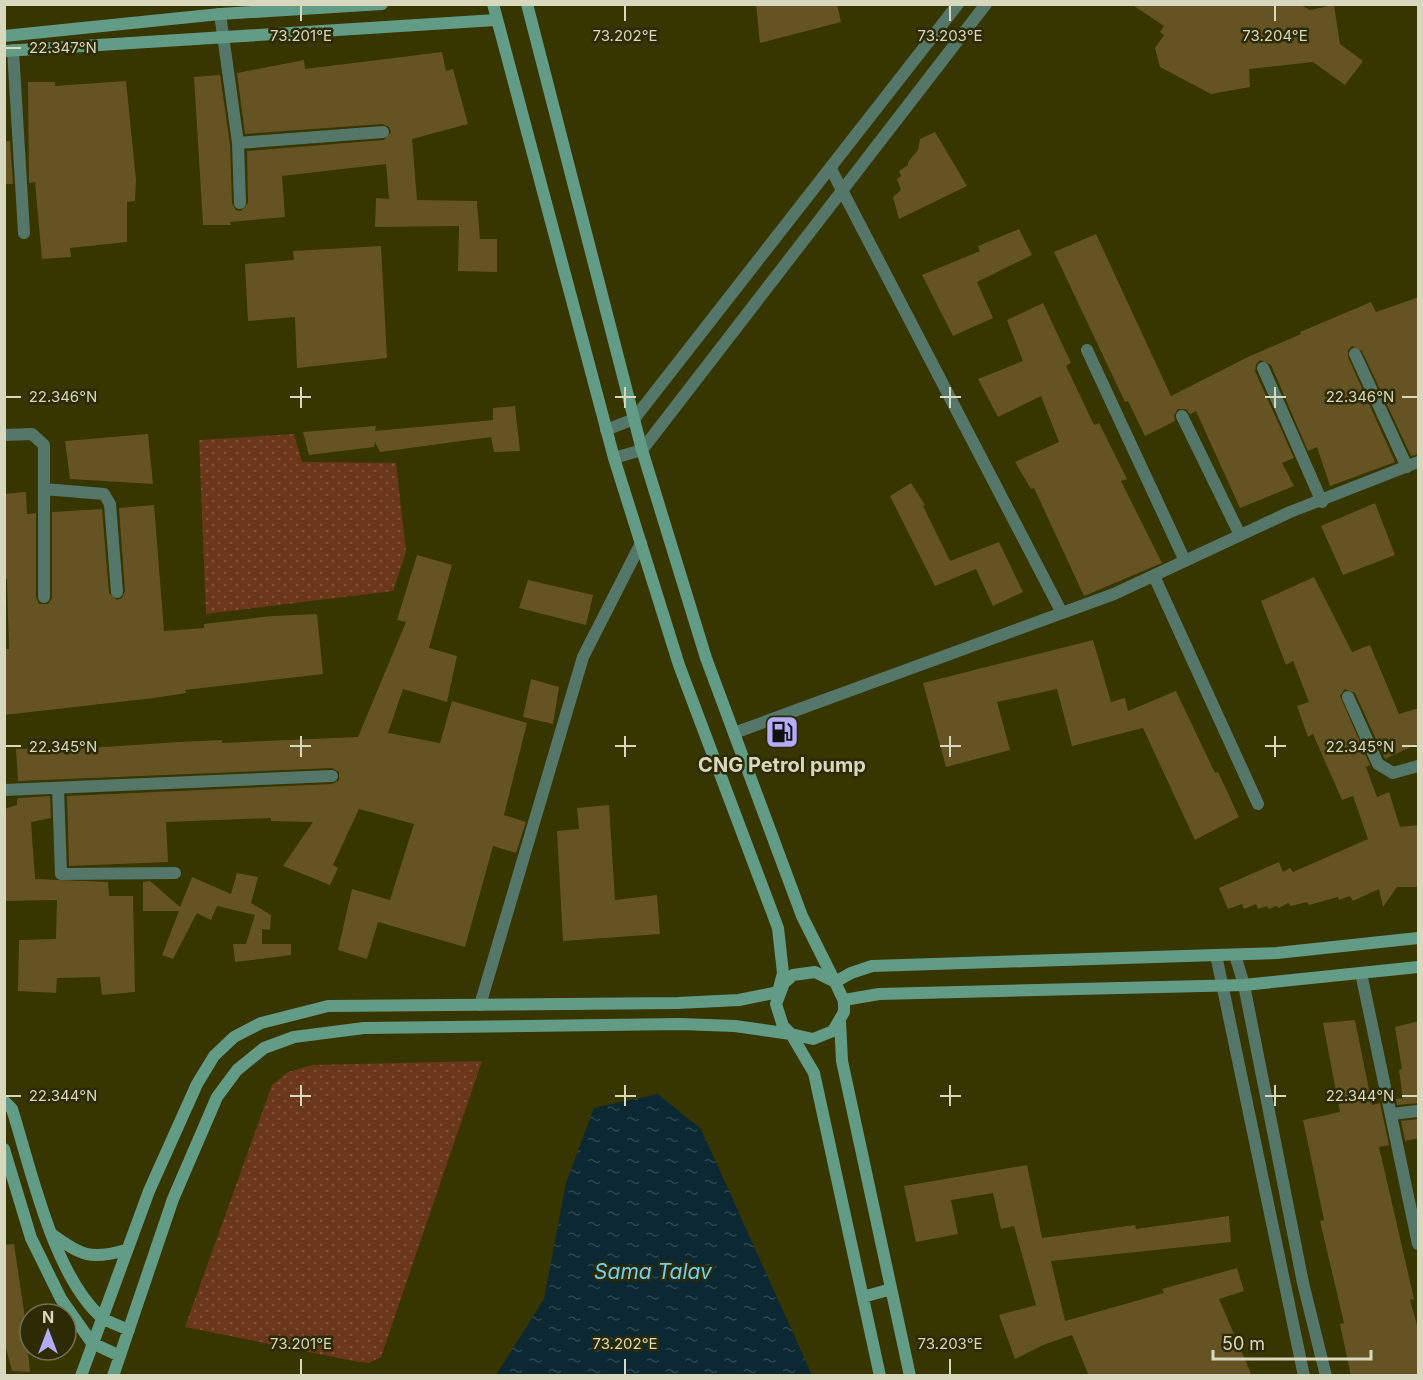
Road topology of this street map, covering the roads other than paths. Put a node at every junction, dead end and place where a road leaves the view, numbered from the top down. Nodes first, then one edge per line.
1 (382, 4) edge
2 (493, 4) edge
3 (527, 4) edge
4 (958, 4) edge
5 (986, 4) edge
6 (220, 14) junction
7 (496, 20) junction
8 (4, 36) edge
9 (222, 37) junction
10 (9, 51) edge
11 (383, 132) dead end
12 (238, 143) junction
13 (831, 169) junction
14 (842, 191) junction
15 (240, 203) dead end
16 (24, 233) dead end
17 (1087, 350) dead end
18 (1355, 354) dead end
19 (1263, 368) dead end
20 (1182, 416) dead end
21 (634, 419) junction
22 (606, 430) junction
23 (4, 435) edge
24 (642, 450) junction
25 (614, 458) junction
26 (1413, 465) edge
27 (44, 489) junction
28 (1322, 502) junction
29 (1240, 535) junction
30 (641, 543) junction
31 (1185, 561) junction
32 (1154, 576) junction
33 (117, 592) dead end
34 (44, 597) dead end
35 (1062, 613) junction
36 (1348, 697) dead end
37 (734, 733) junction
38 (1419, 766) edge
39 (332, 776) dead end
40 (58, 788) junction
41 (4, 790) edge
42 (1258, 804) dead end
43 (175, 873) dead end
44 (1419, 938) edge
45 (1234, 955) junction
46 (1216, 956) junction
47 (1419, 967) edge
48 (1361, 973) junction
49 (835, 982) junction
50 (1244, 985) junction
51 (1224, 986) junction
52 (778, 993) junction
53 (844, 1000) junction
54 (480, 1005) junction
55 (840, 1022) junction
56 (791, 1034) junction
57 (4, 1101) edge
58 (1419, 1111) edge
59 (1391, 1114) junction
60 (4, 1149) edge
61 (52, 1234) junction
62 (1419, 1244) edge
63 (126, 1250) junction
64 (1303, 1283) junction
65 (1284, 1287) junction
66 (891, 1289) junction
67 (862, 1297) junction
68 (101, 1317) junction
69 (129, 1330) junction
70 (92, 1343) junction
71 (120, 1356) junction
72 (81, 1376) edge
73 (113, 1376) edge
74 (879, 1376) edge
75 (910, 1376) edge
76 (1304, 1376) edge
77 (1326, 1376) edge

1 - 6 main road
2 - 7 main road
3 - 21 main road
4 - 13 street
5 - 14 street
6 - 8 main road
6 - 9 street
7 - 9 main road
7 - 22 main road
9 - 10 main road
9 - 12 street
10 - 16 street
11 - 12 street
12 - 15 street
13 - 14 street
13 - 21 street
14 - 24 street
14 - 35 street
17 - 31 street
18 - 26 street
19 - 28 street
20 - 29 street
21 - 22 street
21 - 24 main road
22 - 25 main road
23 - 27 street
24 - 25 street
24 - 37 main road
25 - 30 main road
26 - 28 street
27 - 33 street
27 - 34 street
28 - 29 street
29 - 31 street
30 - 52 main road
30 - 54 street
31 - 32 street
32 - 35 street
32 - 42 street
35 - 37 street
36 - 38 street
37 - 49 main road
39 - 40 street
40 - 41 street
40 - 43 street
44 - 45 main road
45 - 46 main road
45 - 50 street
46 - 49 main road
46 - 51 street
47 - 48 main road
48 - 50 main road
48 - 59 street
49 - 52 main road
49 - 53 main road
50 - 51 main road
50 - 64 street
51 - 53 main road
51 - 65 street
52 - 54 main road
52 - 56 main road
53 - 55 main road
54 - 63 main road
55 - 56 main road
55 - 66 main road
56 - 67 main road
56 - 69 main road
57 - 61 main road
58 - 59 street
59 - 62 street
60 - 70 main road
61 - 63 main road
61 - 68 main road
63 - 68 main road
64 - 65 street
64 - 77 street
65 - 76 street
66 - 67 main road
66 - 75 main road
67 - 74 main road
68 - 69 main road
68 - 70 main road
69 - 71 main road
70 - 71 main road
70 - 72 main road
71 - 73 main road

